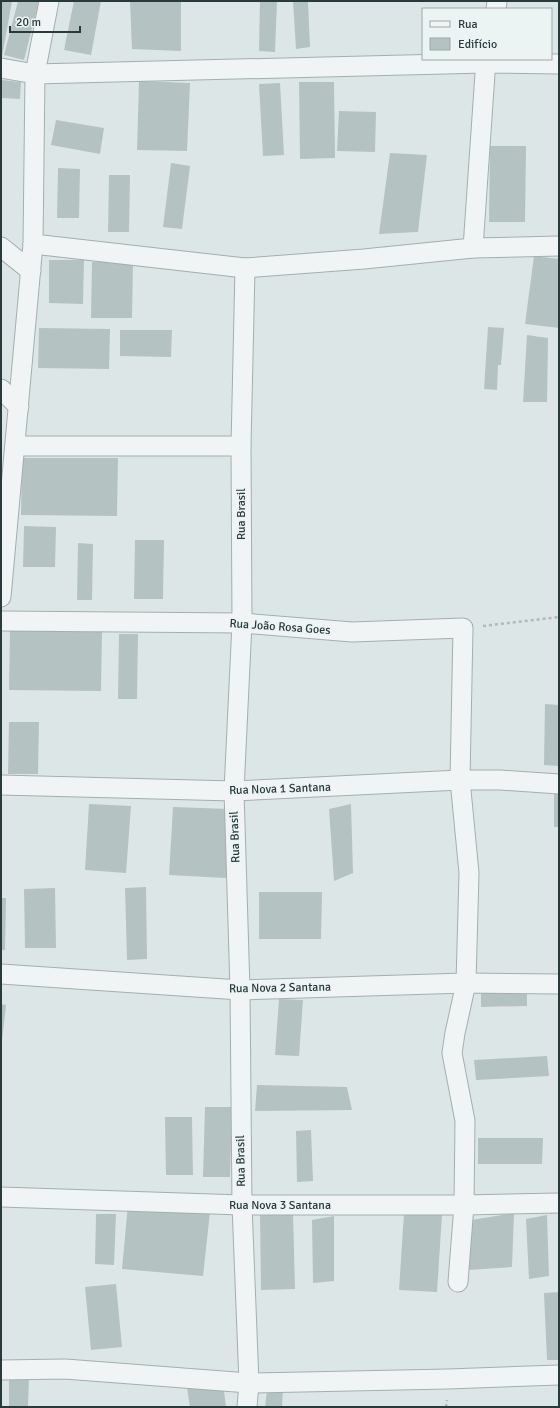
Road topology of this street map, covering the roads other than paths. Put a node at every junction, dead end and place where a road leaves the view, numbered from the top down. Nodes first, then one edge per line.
1 (49, 1) edge
2 (486, 61) edge
3 (559, 64) edge
4 (1, 68) edge
5 (35, 74) junction
6 (33, 244) junction
7 (559, 246) edge
8 (1, 247) edge
9 (473, 248) junction
10 (245, 268) junction
11 (32, 271) junction
12 (1, 389) edge
13 (19, 407) junction
14 (15, 446) junction
15 (241, 446) junction
16 (4, 525) edge
17 (1, 597) edge
18 (1, 621) edge
19 (242, 623) junction
20 (460, 780) junction
21 (559, 784) edge
22 (1, 785) edge
23 (234, 791) junction
24 (1, 974) edge
25 (466, 983) junction
26 (559, 984) edge
27 (240, 990) junction
28 (1, 1197) edge
29 (559, 1203) edge
30 (242, 1205) junction
31 (464, 1205) junction
32 (458, 1282) dead end
33 (1, 1370) edge
34 (559, 1375) edge
35 (249, 1383) junction
36 (247, 1407) edge

1 - 5 street
2 - 3 street
2 - 5 street
2 - 9 street
4 - 5 street
5 - 6 street
6 - 10 street
6 - 11 street
7 - 9 street
8 - 11 street
9 - 10 street
10 - 15 street, Rua Brasil
11 - 13 street
12 - 13 street
13 - 14 street
14 - 15 street
14 - 16 street
15 - 19 street, Rua Brasil
16 - 17 street
18 - 19 street, Rua João Rosa Goes
19 - 20 street, Rua João Rosa Goes
19 - 23 street, Rua Brasil
20 - 21 street, Rua Nova 1 Santana
20 - 23 street, Rua Nova 1 Santana
20 - 25 street
22 - 23 street, Rua Nova 1 Santana
23 - 27 street, Rua Brasil
24 - 27 street, Rua Nova 2 Santana
25 - 26 street, Rua Nova 2 Santana
25 - 27 street, Rua Nova 2 Santana
25 - 31 street
27 - 30 street, Rua Brasil
28 - 30 street, Rua Nova 3 Santana
29 - 31 street, Rua Nova 3 Santana
30 - 31 street, Rua Nova 3 Santana
30 - 35 street, Rua Brasil
31 - 32 street
33 - 35 street
34 - 35 street
35 - 36 street, Rua Brasil

